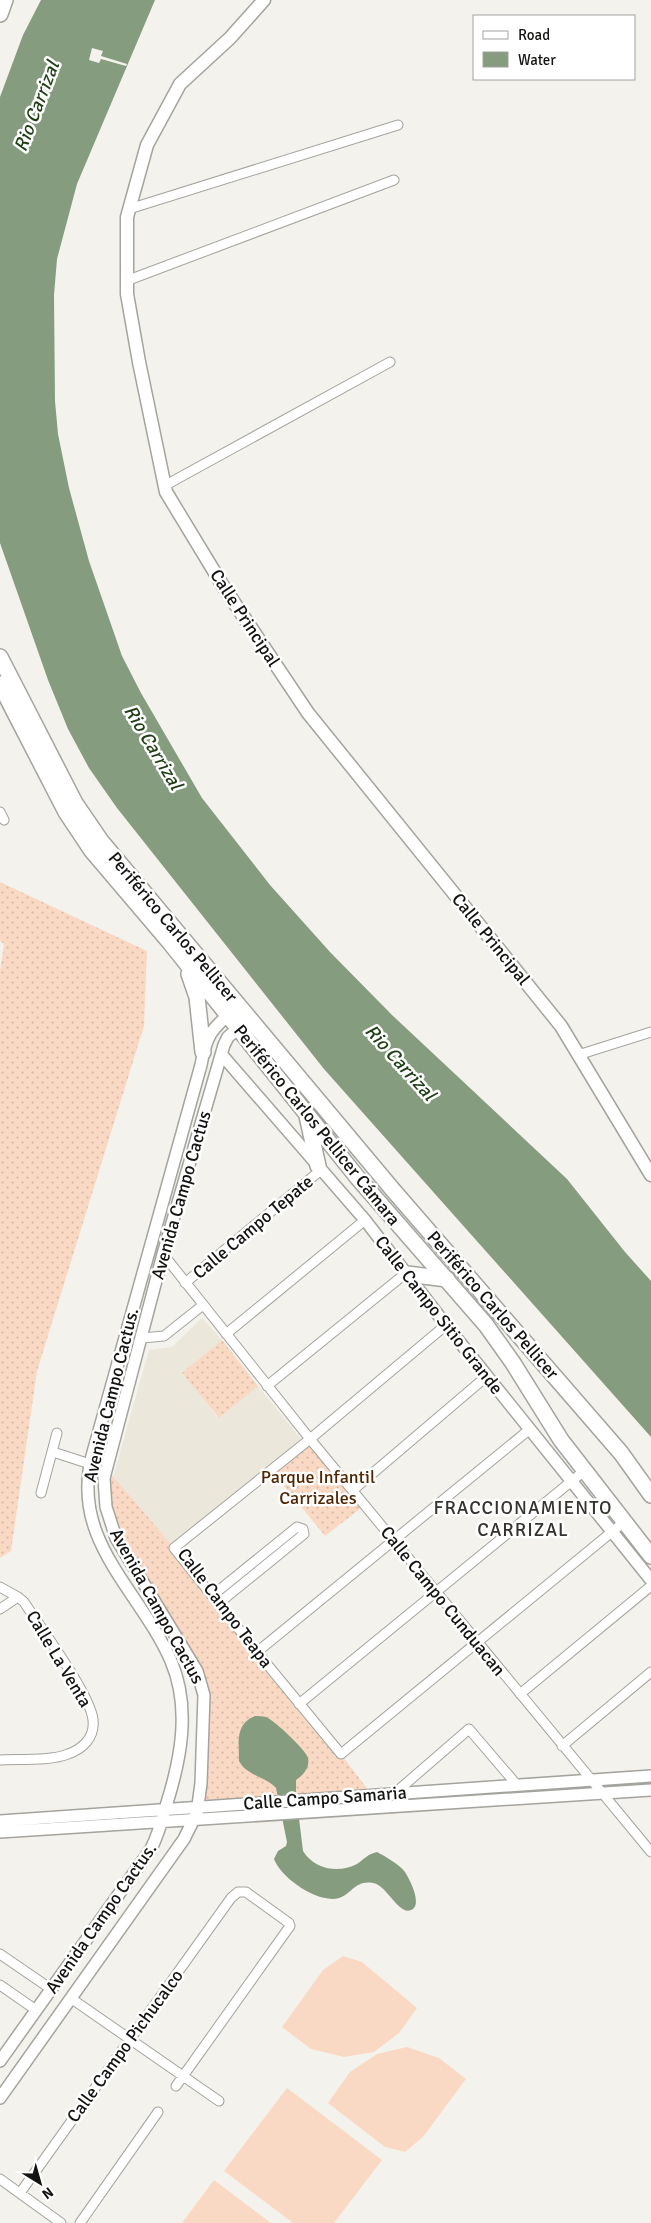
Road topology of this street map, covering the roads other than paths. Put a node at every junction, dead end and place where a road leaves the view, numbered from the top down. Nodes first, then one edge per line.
1 (5, 0) edge
2 (264, 0) edge
3 (0, 14) edge
4 (398, 124) dead end
5 (394, 180) dead end
6 (129, 209) junction
7 (126, 281) junction
8 (390, 362) dead end
9 (164, 486) junction
10 (0, 657) edge
11 (0, 684) edge
12 (186, 963) junction
13 (233, 1011) junction
14 (243, 1024) junction
15 (651, 1032) edge
16 (203, 1052) junction
17 (222, 1055) junction
18 (578, 1055) junction
19 (306, 1112) junction
20 (319, 1168) junction
21 (650, 1171) edge
22 (365, 1220) junction
23 (163, 1254) junction
24 (407, 1273) junction
25 (447, 1279) junction
26 (185, 1283) junction
27 (203, 1305) junction
28 (446, 1325) junction
29 (226, 1334) junction
30 (142, 1338) junction
31 (487, 1376) junction
32 (267, 1386) junction
33 (530, 1429) junction
34 (57, 1433) dead end
35 (310, 1439) junction
36 (52, 1452) junction
37 (90, 1464) junction
38 (584, 1470) junction
39 (571, 1480) junction
40 (353, 1490) junction
41 (41, 1493) dead end
42 (651, 1495) edge
43 (624, 1522) junction
44 (611, 1532) junction
45 (644, 1540) edge
46 (394, 1541) junction
47 (651, 1556) edge
48 (651, 1580) edge
49 (651, 1586) edge
50 (0, 1587) edge
51 (435, 1591) junction
52 (213, 1595) junction
53 (18, 1597) junction
54 (219, 1603) junction
55 (0, 1608) edge
56 (476, 1641) junction
57 (257, 1652) junction
58 (651, 1672) edge
59 (520, 1694) junction
60 (300, 1704) junction
61 (562, 1746) junction
62 (0, 1760) edge
63 (651, 1776) edge
64 (590, 1780) junction
65 (517, 1785) junction
66 (651, 1790) edge
67 (395, 1793) junction
68 (602, 1793) junction
69 (198, 1807) junction
70 (166, 1809) junction
71 (194, 1819) junction
72 (0, 1821) edge
73 (162, 1821) junction
74 (0, 1832) edge
75 (651, 1837) edge
76 (639, 1838) junction
77 (651, 1852) edge
78 (0, 1954) edge
79 (0, 1985) edge
80 (51, 1990) junction
81 (72, 1999) junction
82 (36, 2010) junction
83 (130, 2039) junction
84 (0, 2061) edge
85 (184, 2076) junction
86 (176, 2086) dead end
87 (0, 2098) edge
88 (219, 2101) dead end
89 (158, 2112) dead end
90 (0, 2179) edge
91 (20, 2193) junction
92 (61, 2223) edge
93 (80, 2223) edge

1 - 3 main road
2 - 6 main road, Calle Principal
4 - 6 street
5 - 7 street
6 - 7 main road, Calle Principal
7 - 9 main road, Calle Principal
8 - 9 street
9 - 18 main road, Calle Principal
10 - 13 main road, Periférico Carlos Pellicer
11 - 12 main road, Periférico Carlos Pellicer Cámara
12 - 13 main road, Periférico Carlos Pellicer Cámara
12 - 16 main road
13 - 14 main road, Periférico Carlos Pellicer
13 - 16 street, Avenida Campo Cactus.
14 - 17 street, Avenida Campo Cactus
14 - 19 main road, Periférico Carlos Pellicer Cámara
14 - 42 main road, Periférico Carlos Pellicer
15 - 18 street
16 - 37 street, Avenida Campo Cactus.
17 - 20 street, Calle Campo Sitio Grande
17 - 23 street, Avenida Campo Cactus
18 - 21 main road, Calle Principal
19 - 20 main road
19 - 25 main road, Periférico Carlos Pellicer Cámara
20 - 22 street, Calle Campo Sitio Grande
20 - 26 street, Calle Campo Tepate
22 - 24 street, Calle Campo Sitio Grande
22 - 29 street
23 - 26 street, Calle Campo Cunduacan
23 - 30 street, Avenida Campo Cactus
24 - 25 main road
24 - 28 street, Calle Campo Sitio Grande
24 - 32 street
25 - 38 main road, Periférico Carlos Pellicer Cámara
26 - 27 street, Calle Campo Cunduacan
27 - 29 street, Calle Campo Cunduacan
27 - 30 street
28 - 31 street, Calle Campo Sitio Grande
28 - 35 street, Calle Campo Teapa
29 - 32 street, Calle Campo Cunduacan
30 - 69 street, Avenida Campo Cactus
31 - 33 street, Calle Campo Sitio Grande
31 - 40 street
32 - 35 street, Calle Campo Cunduacan
33 - 39 street, Calle Campo Sitio Grande
33 - 46 street
34 - 36 street
35 - 40 street, Calle Campo Cunduacan
35 - 52 street, Calle Campo Teapa
36 - 37 street
36 - 41 street
37 - 70 street, Avenida Campo Cactus.
38 - 39 street
38 - 43 main road, Periférico Carlos Pellicer Cámara
39 - 44 street, Calle Campo Sitio Grande
39 - 51 street
40 - 46 street, Calle Campo Cunduacan
43 - 44 street
43 - 45 main road, Periférico Carlos Pellicer Cámara
44 - 48 street, Calle Campo Sitio Grande
44 - 56 street
45 - 47 main road, Periférico Carlos Pellicer Cámara
46 - 51 street, Calle Campo Cunduacan
46 - 57 street
49 - 59 street
50 - 53 street, Calle La Venta
51 - 56 street, Calle Campo Cunduacan
51 - 60 street
52 - 54 street, Calle Campo Teapa
52 - 54 street
53 - 55 street
53 - 62 street, Calle La Venta
54 - 57 street, Calle Campo Teapa
56 - 59 street, Calle Campo Cunduacan
56 - 60 street, Calle Campo Teapa
57 - 60 street, Calle Campo Teapa
58 - 61 street
59 - 61 street, Calle Campo Cunduacan
61 - 64 street, Calle Campo Cunduacan
63 - 64 street, Calle Campo Samaria
64 - 65 street, Calle Campo Samaria
64 - 68 street, Calle Campo Cunduacan
65 - 67 street, Calle Campo Samaria
65 - 67 street
66 - 68 street, Calle Campo Samaria
67 - 69 street, Calle Campo Samaria
68 - 71 street, Calle Campo Samaria
68 - 76 street, Calle Campo Cunduacan
69 - 70 street, Calle Campo Samaria
69 - 71 street, Avenida Campo Cactus
70 - 72 street, Calle Campo Samaria
70 - 73 street, Avenida Campo Cactus.
71 - 73 street, Calle Campo Samaria
71 - 81 street, Avenida Campo Cactus
73 - 74 street, Calle Campo Samaria
73 - 80 street, Avenida Campo Cactus.
75 - 76 street
76 - 77 street, Calle Campo Cunduacan
78 - 80 street
79 - 82 street
80 - 82 street, Avenida Campo Cactus.
81 - 83 street
81 - 87 street, Avenida Campo Cactus
82 - 84 street, Avenida Campo Cactus.
83 - 85 street
83 - 85 street, Calle Campo Pichucalco
83 - 91 street, Calle Campo Pichucalco
85 - 86 street
85 - 88 street
89 - 93 street
90 - 91 street
91 - 92 street

